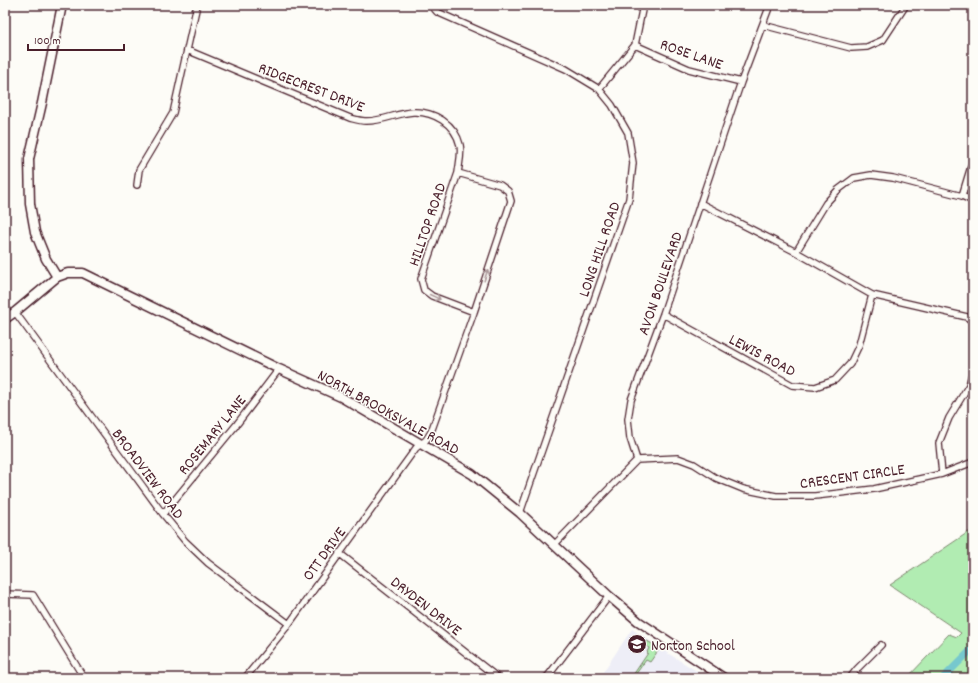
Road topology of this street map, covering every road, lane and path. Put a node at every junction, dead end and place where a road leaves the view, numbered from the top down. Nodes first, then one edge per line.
1 (62, 5) edge
2 (197, 5) edge
3 (432, 5) edge
4 (643, 5) edge
5 (770, 5) edge
6 (906, 5) edge
7 (763, 25) junction
8 (635, 45) junction
9 (187, 50) junction
10 (741, 82) junction
11 (599, 89) junction
12 (973, 160) edge
13 (458, 173) junction
14 (137, 185) dead end
15 (962, 196) junction
16 (973, 201) edge
17 (700, 203) junction
18 (796, 252) junction
19 (57, 277) junction
20 (872, 295) junction
21 (15, 312) junction
22 (474, 312) junction
23 (663, 314) junction
24 (5, 319) edge
25 (973, 322) edge
26 (279, 370) junction
27 (973, 370) edge
28 (421, 444) junction
29 (637, 460) junction
30 (973, 462) edge
31 (942, 474) junction
32 (520, 513) junction
33 (163, 514) junction
34 (554, 545) junction
35 (339, 553) junction
36 (5, 594) edge
37 (609, 596) junction
38 (289, 624) junction
39 (881, 645) dead end
40 (84, 678) edge
41 (245, 678) edge
42 (498, 678) edge
43 (545, 678) edge
44 (724, 678) edge
45 (850, 678) edge

1 - 19 main road
2 - 9 street
3 - 11 street, LONG HILL ROAD
4 - 8 street
5 - 7 street, AVON BOULEVARD
6 - 7 street
7 - 10 street, AVON BOULEVARD
8 - 10 street, ROSE LANE
8 - 11 street
9 - 13 street, RIDGECREST DRIVE
9 - 14 street
10 - 17 street, AVON BOULEVARD
11 - 32 street, LONG HILL ROAD
12 - 15 street
13 -> 22 street, HILLTOP ROAD
22 -> 13 street, HILLTOP ROAD
15 - 16 street
15 - 18 street
17 - 18 street
17 - 23 street, AVON BOULEVARD
18 - 20 street
19 - 21 main road, NORTH BROOKSVALE ROAD
19 - 26 main road, NORTH BROOKSVALE ROAD
20 - 23 street, LEWIS ROAD
20 - 25 street
21 - 24 main road, NORTH BROOKSVALE ROAD
21 - 33 street, BROADVIEW ROAD
22 - 28 street, HILLTOP ROAD
23 - 29 street, AVON BOULEVARD
26 - 28 main road, NORTH BROOKSVALE ROAD
26 - 33 street, ROSEMARY LANE
27 - 31 street
28 - 32 main road, NORTH BROOKSVALE ROAD
28 - 35 street, OTT DRIVE
29 - 31 street, CRESCENT CIRCLE
29 - 34 street
30 - 31 street, CRESCENT CIRCLE
32 - 34 main road, NORTH BROOKSVALE ROAD
33 - 38 street, BROADVIEW ROAD
34 - 37 main road, NORTH BROOKSVALE ROAD
35 - 38 street, OTT DRIVE
35 - 42 street, DRYDEN DRIVE
36 - 40 street
37 - 43 street
37 - 44 main road, NORTH BROOKSVALE ROAD
38 - 41 street, OTT DRIVE
39 - 45 street

